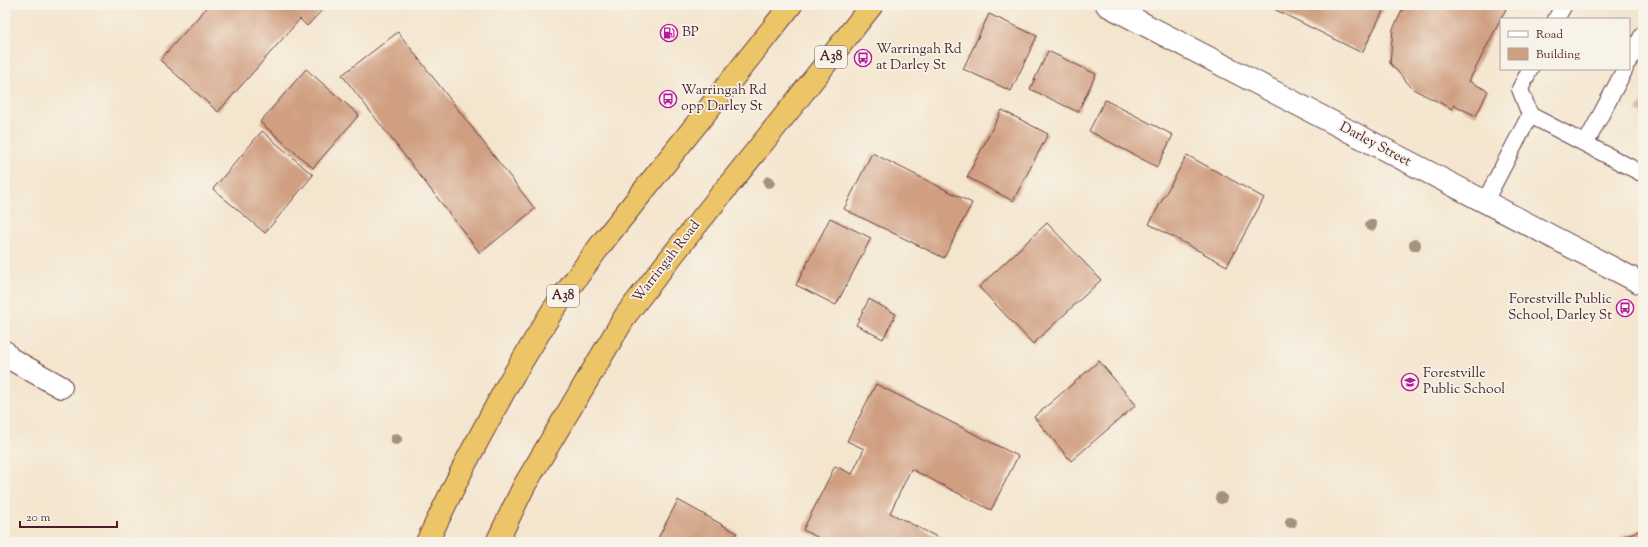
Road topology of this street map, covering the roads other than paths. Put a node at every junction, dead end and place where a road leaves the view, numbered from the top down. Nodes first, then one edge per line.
1 (791, 5) edge
2 (872, 5) edge
3 (1107, 5) edge
4 (1564, 5) edge
5 (1557, 18) edge
6 (1643, 34) edge
7 (1630, 59) edge
8 (1530, 70) edge
9 (1624, 70) edge
10 (1530, 115) junction
11 (1586, 143) junction
12 (1643, 174) edge
13 (1484, 202) junction
14 (1643, 284) edge
15 (5, 352) edge
16 (61, 387) dead end
17 (427, 542) edge
18 (497, 542) edge

1 - 17 highway, A38
2 - 18 highway, Warringah Road / A38
3 - 13 street, Darley Street
4 - 5 lane
6 - 7 lane
8 - 10 lane
9 - 11 lane
10 - 11 lane
10 - 13 lane
11 - 12 lane
13 - 14 street, Darley Street
15 - 16 street

